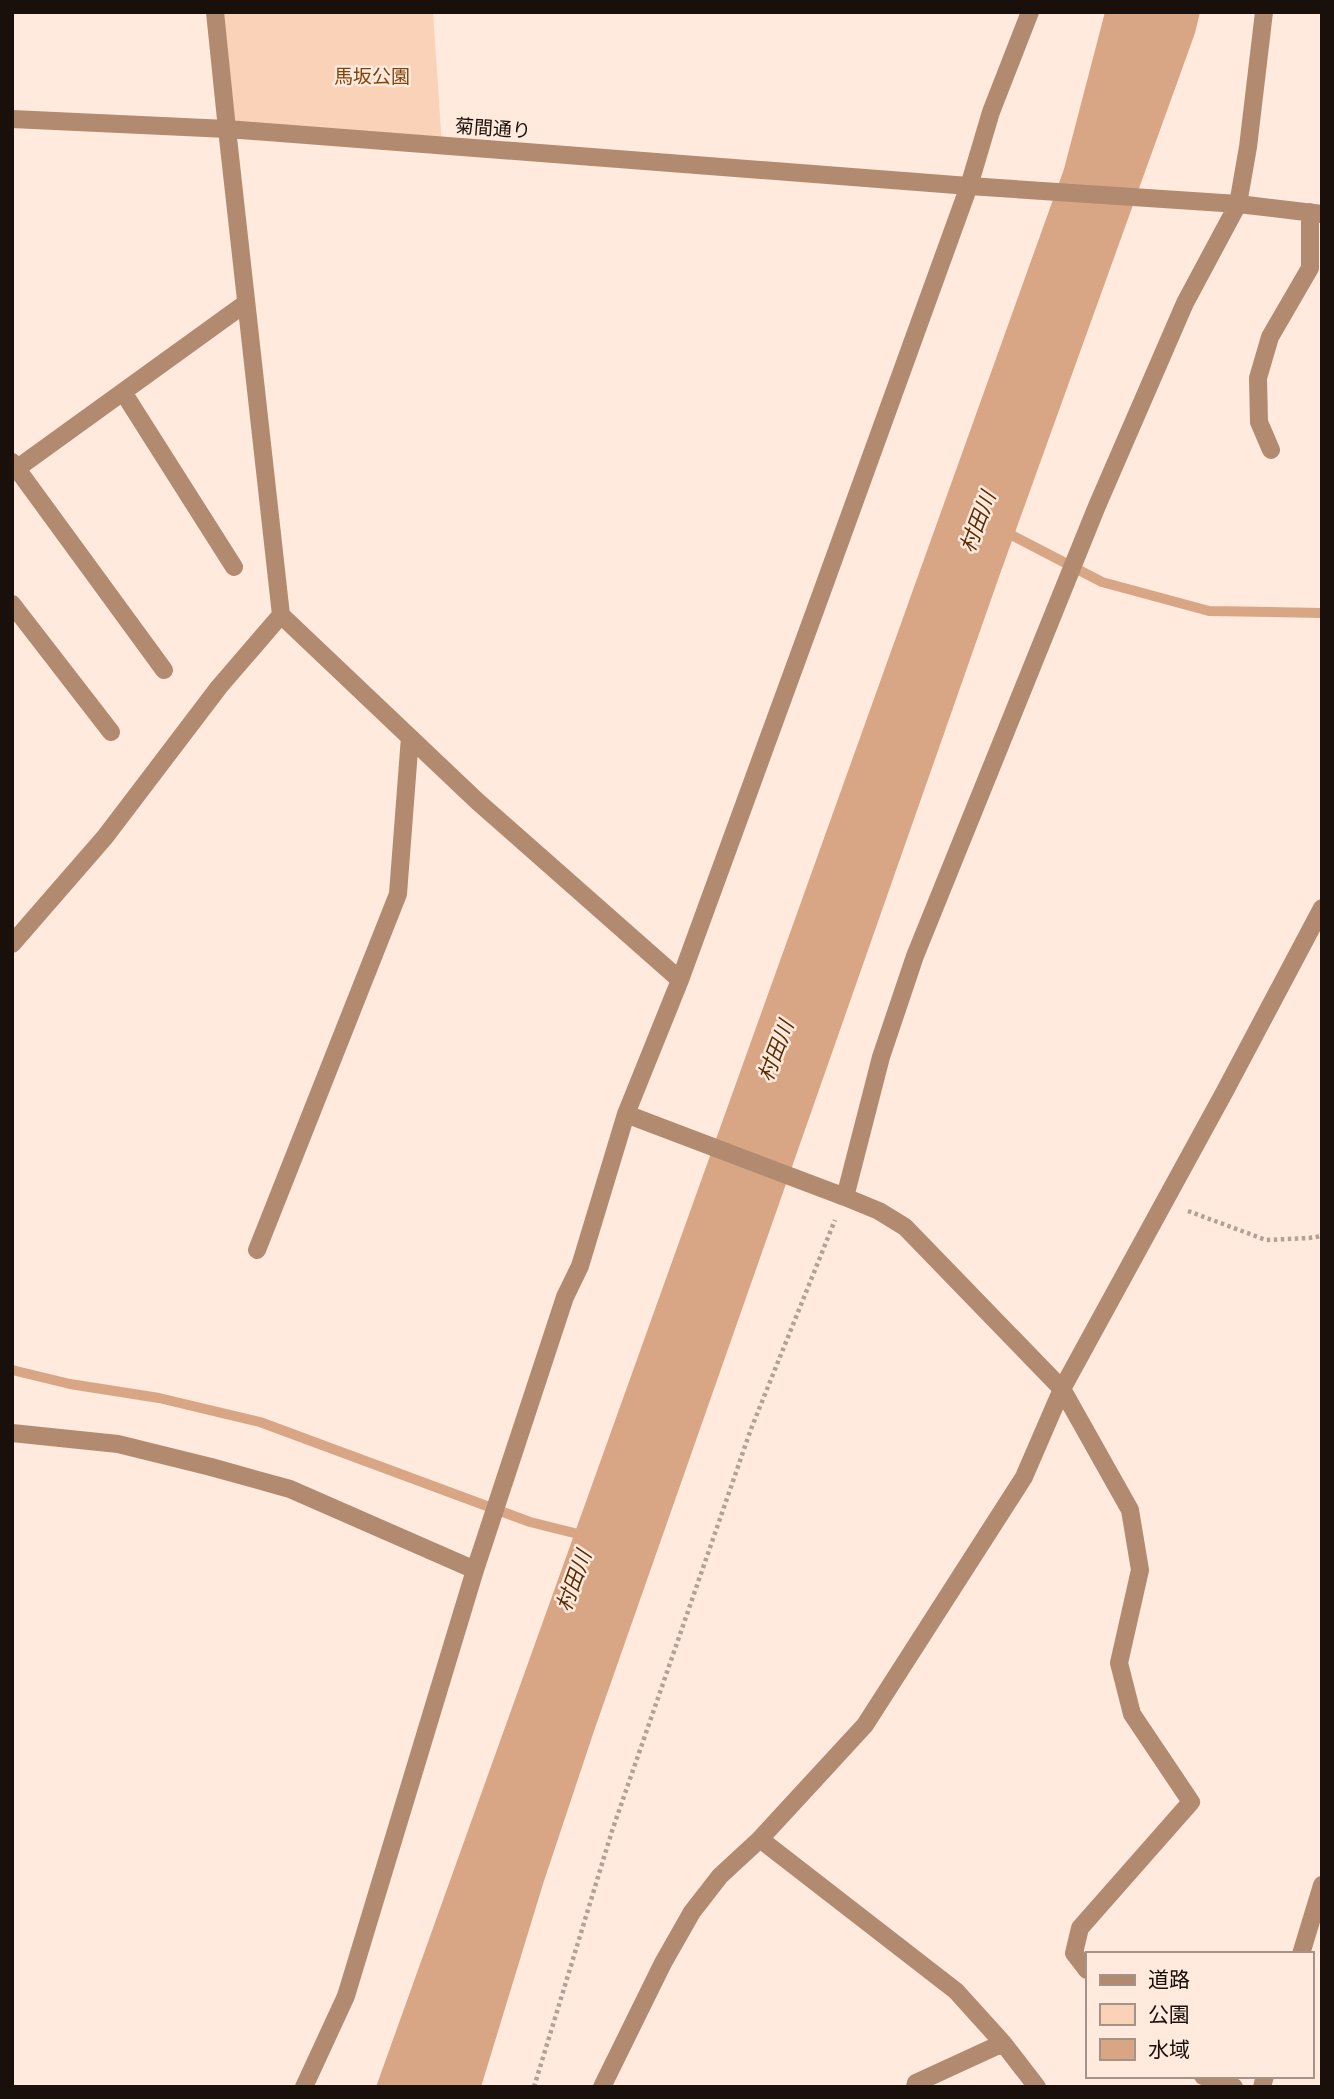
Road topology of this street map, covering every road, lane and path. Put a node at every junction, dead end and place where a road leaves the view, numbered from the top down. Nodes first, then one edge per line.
1 (215, 12) edge
2 (1030, 12) edge
3 (1264, 12) edge
4 (12, 118) edge
5 (226, 129) junction
6 (969, 186) junction
7 (1238, 204) junction
8 (1316, 213) edge
9 (246, 303) junction
10 (123, 392) junction
11 (1271, 450) dead end
12 (14, 468) edge
13 (234, 566) dead end
14 (12, 604) edge
15 (281, 615) junction
16 (164, 670) dead end
17 (111, 732) dead end
18 (410, 737) junction
19 (1322, 908) edge
20 (12, 944) edge
21 (680, 980) junction
22 (626, 1114) junction
23 (845, 1197) junction
24 (1163, 1202) junction
25 (1322, 1236) edge
26 (257, 1251) dead end
27 (1062, 1389) junction
28 (12, 1433) edge
29 (475, 1570) junction
30 (760, 1839) junction
31 (1322, 1885) edge
32 (1302, 1952) edge
33 (1086, 1969) edge
34 (1003, 2043) junction
35 (1209, 2078) edge
36 (304, 2087) edge
37 (534, 2087) edge
38 (602, 2087) edge
39 (915, 2087) edge
40 (1037, 2087) edge
41 (1234, 2087) edge

1 - 5 street
2 - 6 street
3 - 7 street
4 - 5 street, 菊間通り
5 - 6 street, 菊間通り
5 - 9 street
6 - 7 street, 菊間通り
6 - 21 street
7 - 8 street, 菊間通り
7 - 23 street
8 - 11 street
9 - 10 street
9 - 15 street
10 - 12 street
10 - 13 street
12 - 16 street
14 - 17 street
15 - 18 street
15 - 20 street
18 - 21 street
18 - 26 street
19 - 24 street
21 - 22 street
22 - 23 street
22 - 29 street
23 - 27 street
23 - 37 path
24 - 25 path
24 - 27 street
27 - 30 street
27 - 33 street
28 - 29 street
29 - 36 street
30 - 34 street
30 - 38 street
31 - 32 street
34 - 39 street
34 - 40 street
35 - 41 street

